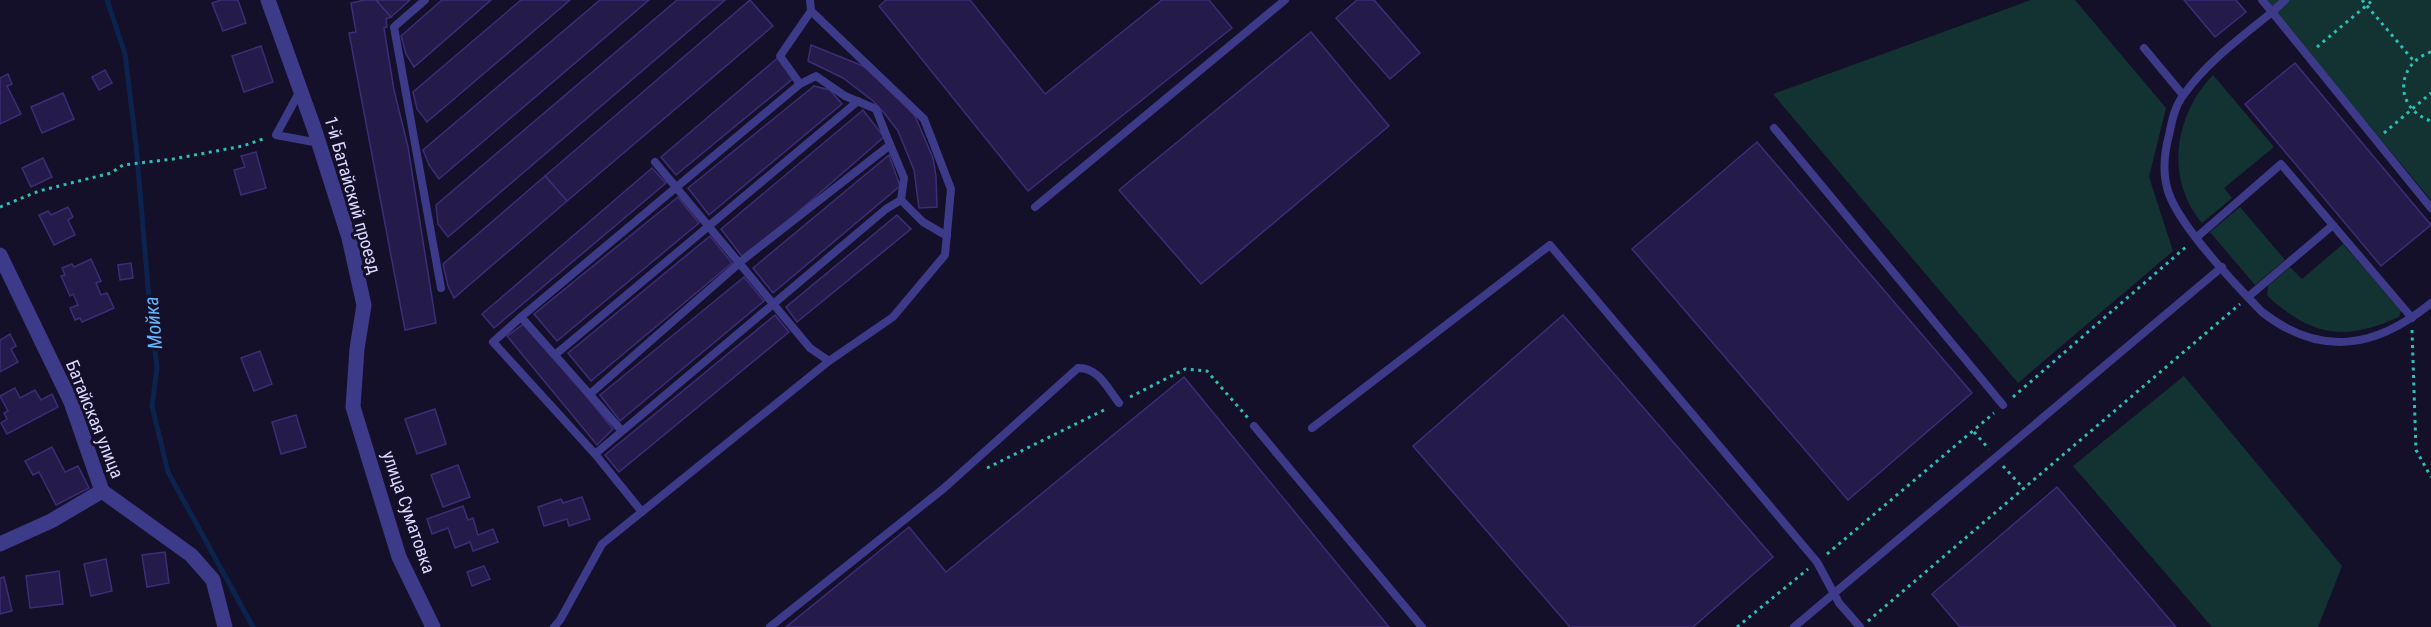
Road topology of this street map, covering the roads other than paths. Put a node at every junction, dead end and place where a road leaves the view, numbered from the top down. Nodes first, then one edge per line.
1 (268, 0) edge
2 (425, 0) edge
3 (810, 0) edge
4 (1285, 0) edge
5 (2262, 0) edge
6 (2285, 0) edge
7 (811, 11) junction
8 (2272, 12) junction
9 (2144, 48) dead end
10 (800, 84) junction
11 (300, 90) junction
12 (2183, 95) junction
13 (858, 101) junction
14 (1774, 128) dead end
15 (887, 138) junction
16 (319, 143) junction
17 (654, 162) dead end
18 (676, 188) junction
19 (901, 200) junction
20 (1035, 207) dead end
21 (2431, 208) edge
22 (2333, 225) junction
23 (708, 226) junction
24 (947, 236) junction
25 (2197, 237) junction
26 (0, 255) edge
27 (739, 263) junction
28 (2222, 267) junction
29 (441, 288) dead end
30 (2248, 297) junction
31 (773, 303) junction
32 (2431, 303) edge
33 (521, 317) junction
34 (2412, 318) junction
35 (556, 354) junction
36 (829, 361) junction
37 (590, 393) junction
38 (1119, 403) road end
39 (2003, 405) road end
40 (353, 407) joint
41 (1254, 426) road end
42 (1312, 428) dead end
43 (621, 430) junction
44 (595, 454) junction
45 (102, 491) junction
46 (642, 512) junction
47 (0, 544) edge
48 (1833, 593) junction
49 (225, 627) edge
50 (433, 627) edge
51 (554, 627) edge
52 (770, 627) edge
53 (1422, 627) edge
54 (1794, 627) edge
55 (1860, 627) edge

1 - 11 street, 1-й Батайский проезд
2 - 29 lane
3 - 7 lane
4 - 20 lane
5 - 8 lane
6 - 8 lane
7 - 10 lane
7 - 24 lane
8 - 12 lane
8 - 21 lane
9 - 12 lane
10 - 13 lane
10 - 18 lane
11 - 16 street, 1-й Батайский проезд
11 - 16 lane
12 - 25 lane
13 - 15 lane
13 - 23 lane
14 - 39 lane
15 - 19 lane
15 - 27 lane
16 - 40 street, 1-й Батайский проезд
17 - 18 lane
18 - 23 lane
18 - 33 lane
19 - 24 lane
19 - 31 lane
22 - 25 lane
22 - 30 lane
22 - 34 lane
23 - 27 lane
23 - 35 lane
24 - 36 lane
25 - 28 lane
26 - 45 street, Батайская улица
27 - 31 lane
27 - 37 lane
28 - 30 lane
28 - 48 lane
30 - 34 lane
31 - 36 lane
31 - 43 lane
32 - 34 lane
33 - 35 lane
33 - 44 lane
35 - 37 lane
36 - 46 lane
37 - 43 lane
38 - 52 lane
40 - 50 street, улица Суматовка
41 - 53 lane
42 - 48 lane
43 - 44 lane
44 - 46 lane
45 - 47 street
45 - 49 street, Батайская улица
46 - 51 lane
48 - 54 lane
48 - 55 lane

